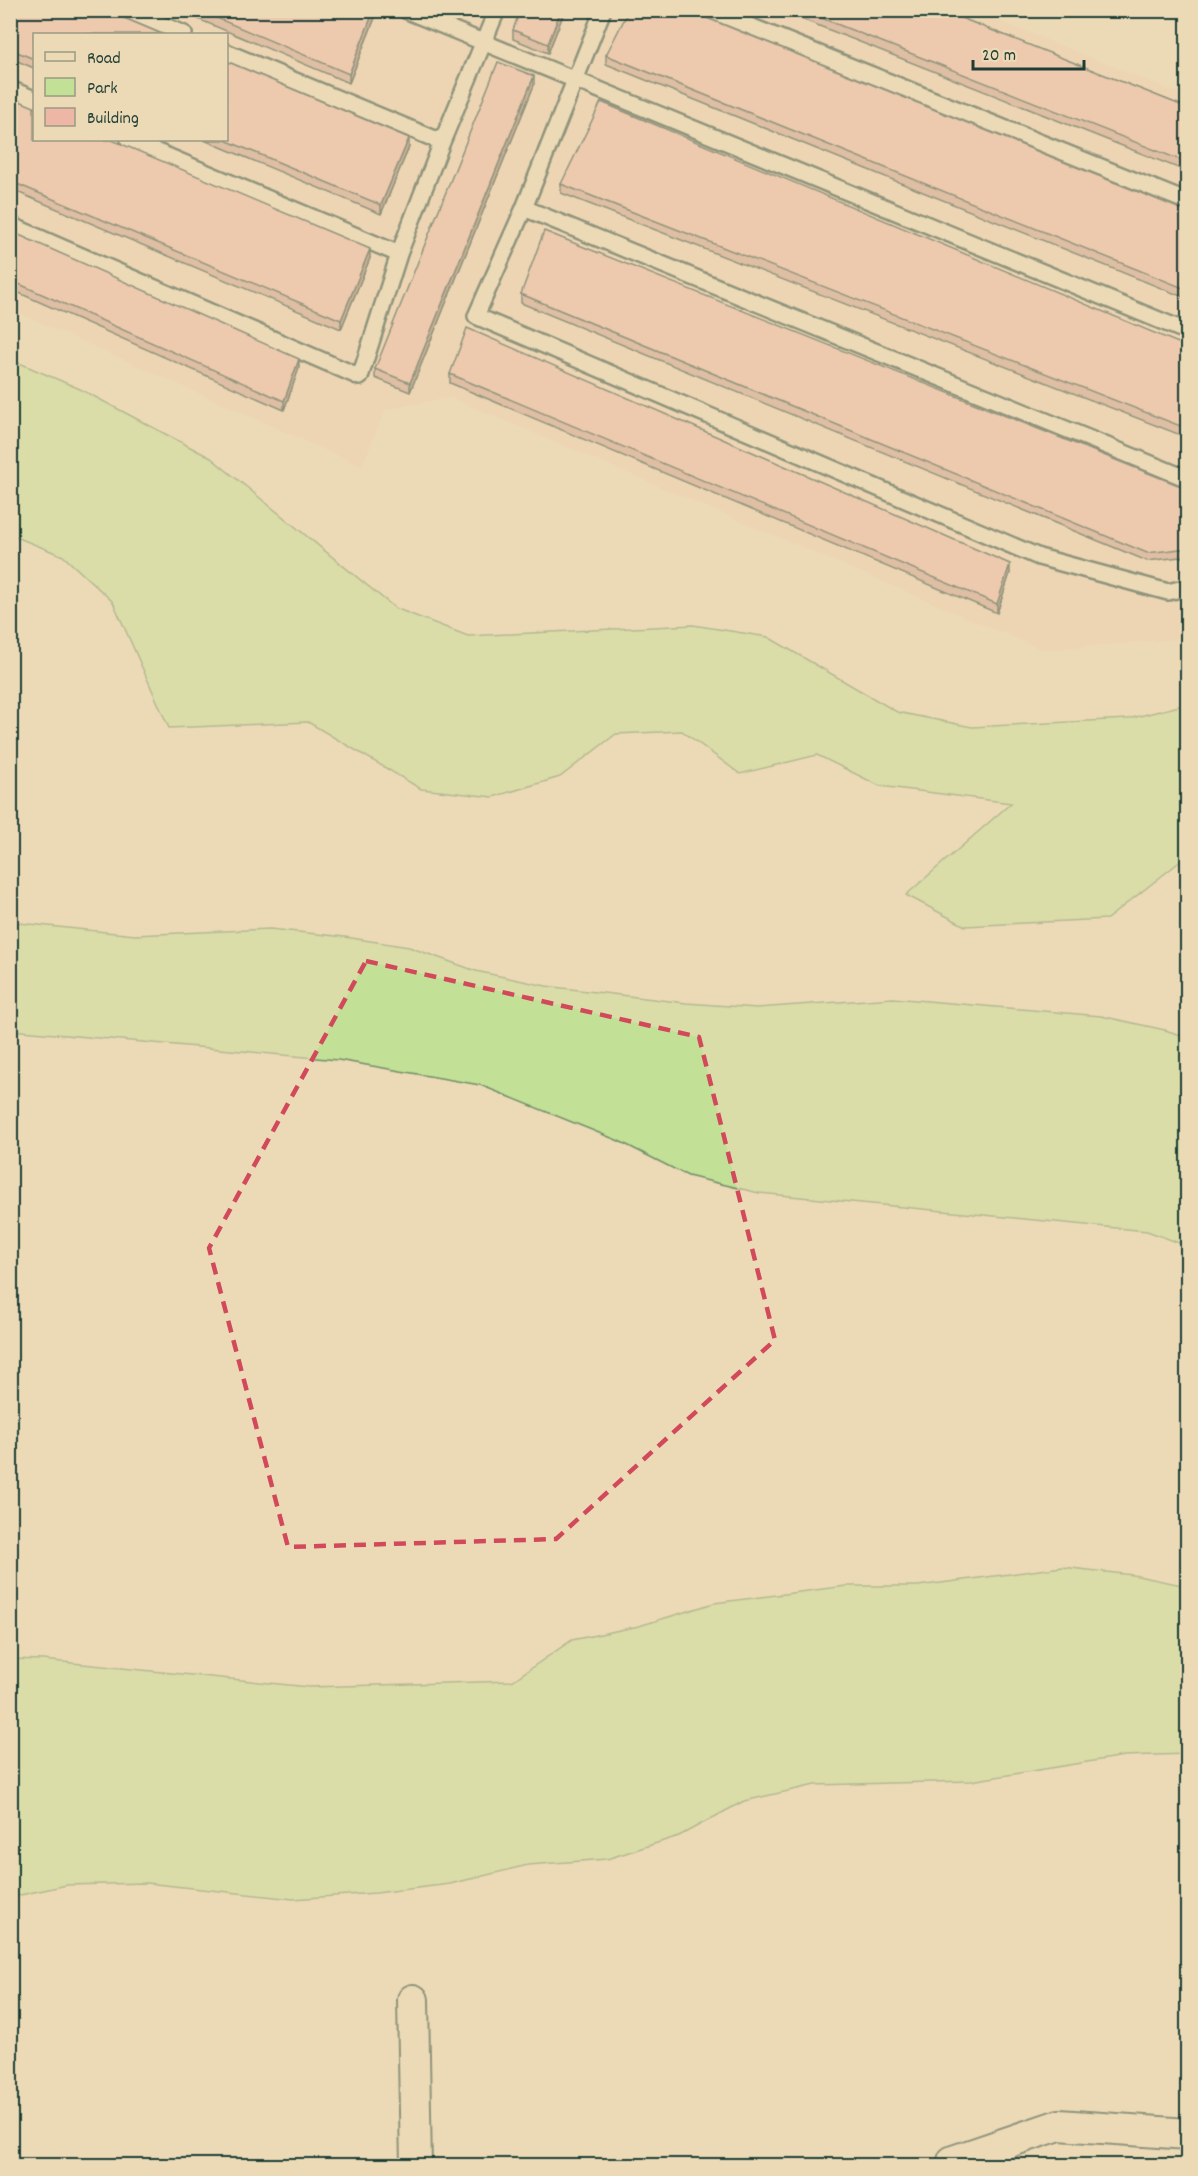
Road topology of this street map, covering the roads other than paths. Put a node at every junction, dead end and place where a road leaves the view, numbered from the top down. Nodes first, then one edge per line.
1 (127, 10) edge
2 (405, 10) edge
3 (497, 10) edge
4 (603, 10) edge
5 (710, 10) edge
6 (182, 33) edge
7 (484, 44) junction
8 (228, 53) edge
9 (574, 80) junction
10 (10, 89) edge
11 (33, 99) edge
12 (131, 141) edge
13 (442, 142) junction
14 (1188, 202) edge
15 (524, 208) junction
16 (10, 225) edge
17 (399, 254) junction
18 (1188, 332) edge
19 (1188, 479) edge
20 (1188, 586) edge
21 (413, 2000) dead end
22 (1188, 2134) edge
23 (416, 2166) edge
24 (952, 2166) edge

1 - 6 lane
2 - 7 lane
3 - 7 lane
4 - 9 lane
5 - 14 lane
7 - 9 lane
7 - 13 lane
8 - 13 lane
9 - 15 lane
9 - 18 lane
10 - 11 lane
12 - 17 lane
13 - 17 lane
15 - 19 lane
15 - 20 lane
16 - 17 lane
21 - 23 street
22 - 24 street

